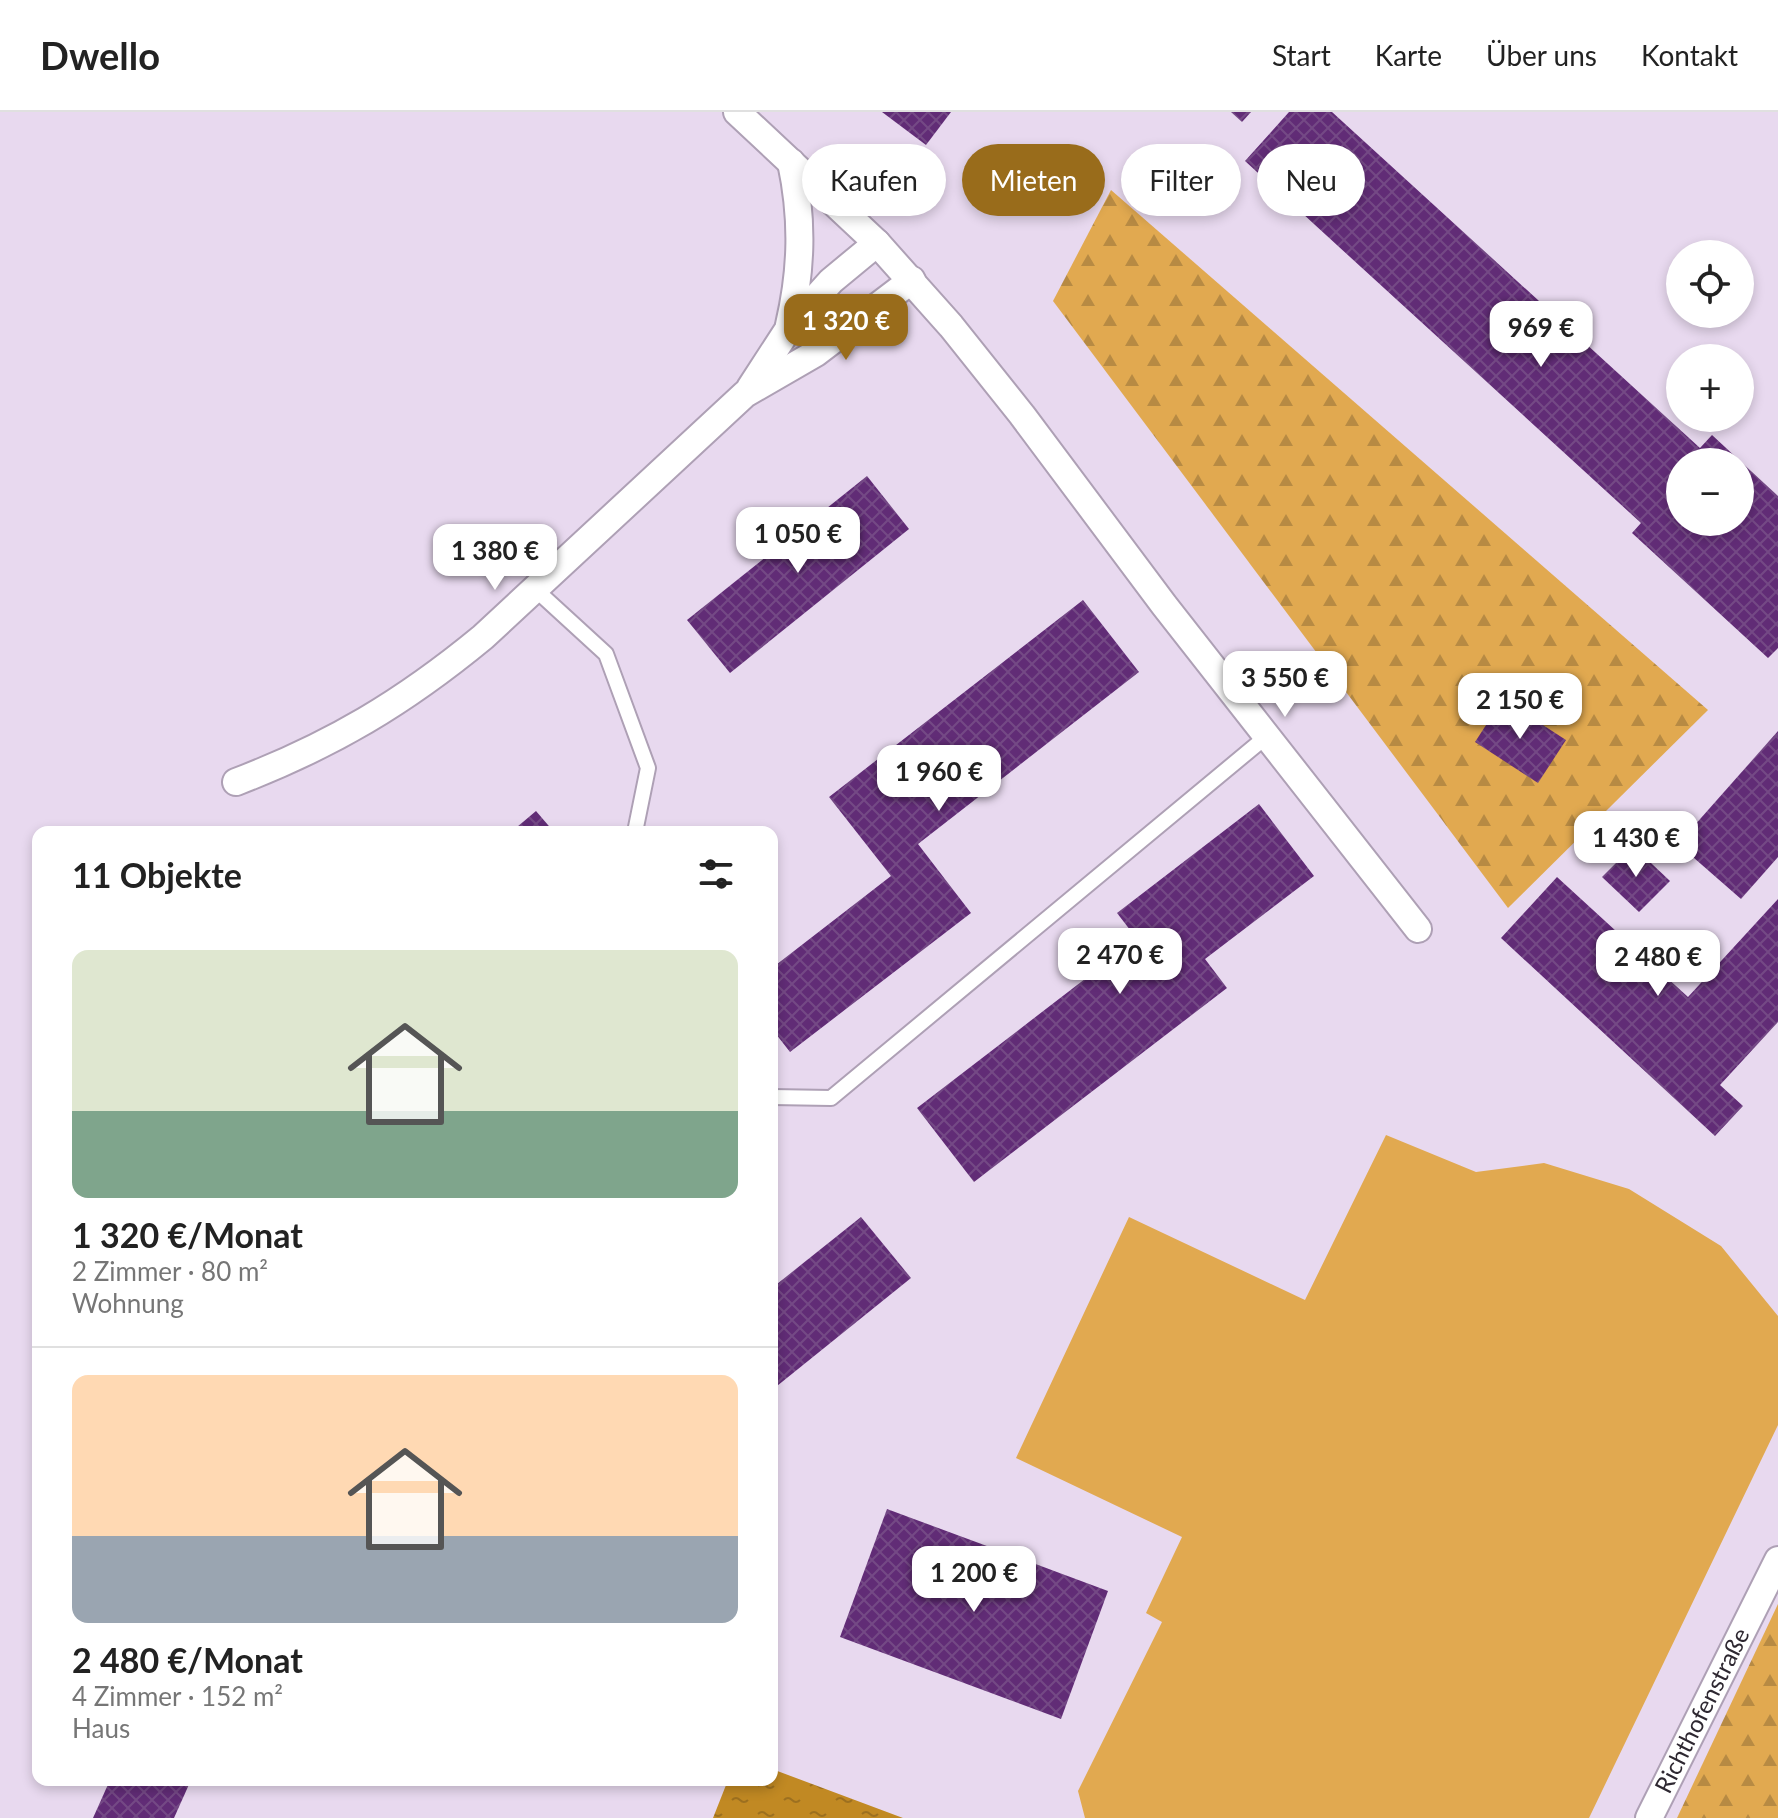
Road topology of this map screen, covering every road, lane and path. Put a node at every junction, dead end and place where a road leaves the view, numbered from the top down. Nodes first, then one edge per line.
1 (737, 112) edge
2 (791, 162) junction
3 (877, 243) junction
4 (912, 280) junction
5 (789, 328) junction
6 (745, 394) junction
7 (535, 589) junction
8 (1267, 736) junction
9 (236, 782) dead end
10 (636, 826) edge
11 (1418, 929) dead end
12 (778, 1097) edge
13 (1778, 1560) edge
14 (1649, 1818) edge

1 - 2 street
2 - 3 street
2 - 5 street
3 - 4 street
3 - 5 street
4 - 6 street
4 - 8 street
5 - 6 street
6 - 7 street
7 - 9 street
7 - 10 lane
8 - 11 street
8 - 12 lane
13 - 14 street, Richthofenstraße

